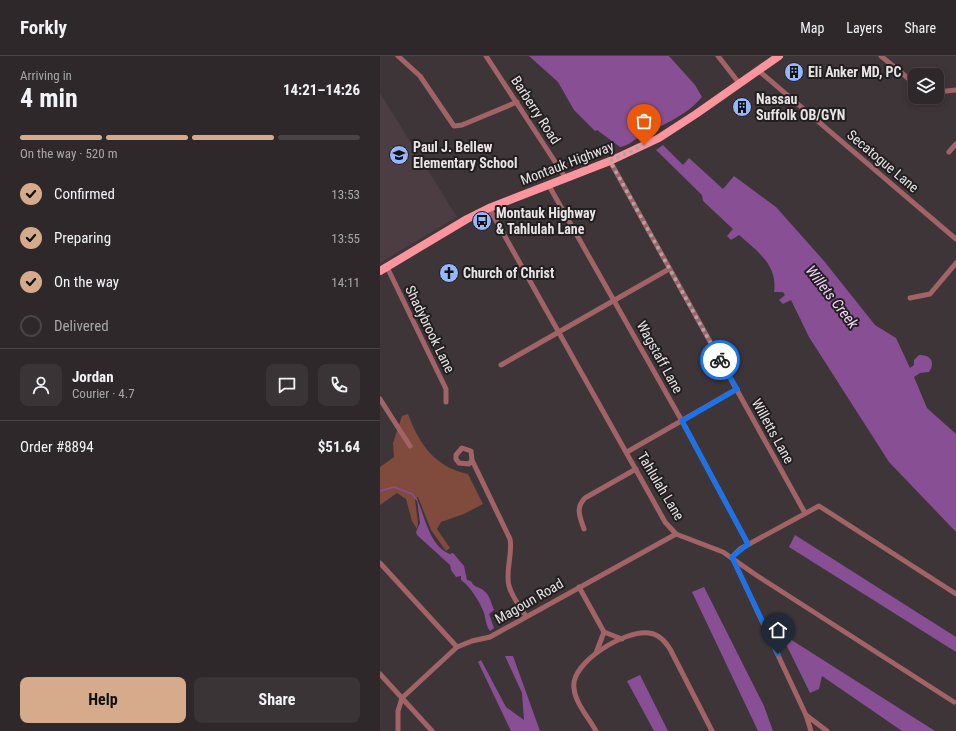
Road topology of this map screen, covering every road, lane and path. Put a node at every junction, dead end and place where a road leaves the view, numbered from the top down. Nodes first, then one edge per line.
1 (398, 56) edge
2 (486, 56) edge
3 (718, 56) edge
4 (779, 56) edge
5 (882, 56) edge
6 (758, 70) junction
7 (908, 78) edge
8 (739, 83) junction
9 (956, 90) edge
10 (944, 91) edge
11 (517, 102) junction
12 (956, 144) edge
13 (949, 152) dead end
14 (610, 161) junction
15 (566, 177) junction
16 (548, 184) junction
17 (489, 208) junction
18 (956, 239) edge
19 (956, 263) edge
20 (384, 269) edge
21 (669, 269) junction
22 (910, 298) dead end
23 (615, 300) junction
24 (559, 332) junction
25 (501, 365) dead end
26 (737, 389) junction
27 (380, 399) edge
28 (446, 402) dead end
29 (682, 421) junction
30 (410, 446) dead end
31 (627, 452) junction
32 (472, 460) dead end
33 (636, 469) junction
34 (804, 513) junction
35 (584, 529) dead end
36 (676, 534) junction
37 (748, 544) junction
38 (732, 557) junction
39 (380, 563) edge
40 (579, 587) junction
41 (956, 594) edge
42 (526, 616) junction
43 (604, 632) junction
44 (622, 639) junction
45 (457, 647) junction
46 (596, 653) junction
47 (380, 674) edge
48 (402, 698) junction
49 (954, 702) dead end
50 (806, 715) junction
51 (398, 731) edge
52 (432, 731) edge
53 (596, 731) edge
54 (712, 731) edge
55 (811, 731) edge
56 (827, 731) edge

1 - 11 street
2 - 11 street, Barberry Road
3 - 8 street
4 - 6 main road, Montauk Highway
5 - 7 street
6 - 8 main road, Montauk Highway
6 - 18 street, Secatogue Lane
8 - 14 main road, Montauk Highway
9 - 10 street
11 - 15 street, Barberry Road
12 - 13 street
14 - 15 main road, Montauk Highway
14 - 21 street, Willetts Lane
15 - 16 main road, Montauk Highway
16 - 17 main road, Montauk Highway
16 - 23 street, Wagstaff Lane
17 - 20 main road, Montauk Highway
17 - 24 street, Tahlulah Lane
19 - 22 street
20 - 28 street, Shadybrook Lane
21 - 23 street
21 - 26 street, Willetts Lane
23 - 24 street
23 - 29 street, Wagstaff Lane
24 - 25 street
24 - 31 street, Tahlulah Lane
26 - 29 street
26 - 34 street, Willetts Lane
27 - 30 street
29 - 31 street
29 - 37 street, Wagstaff Lane
31 - 33 street, Tahlulah Lane
32 - 42 street
33 - 35 street
33 - 36 street, Tahlulah Lane
34 - 37 street
34 - 41 street
36 - 38 street, Tahlulah Lane
36 - 40 street, Magoun Road
37 - 38 street
38 - 49 street, Tahlulah Lane
38 - 50 street
39 - 45 street
40 - 42 street, Magoun Road
40 - 43 street
42 - 45 street, Magoun Road
43 - 44 street
43 - 46 street
44 - 46 street
44 - 54 street
45 - 48 street, Magoun Road
46 - 53 street
47 - 48 street
48 - 51 street
48 - 52 street
50 - 55 street
50 - 56 street

